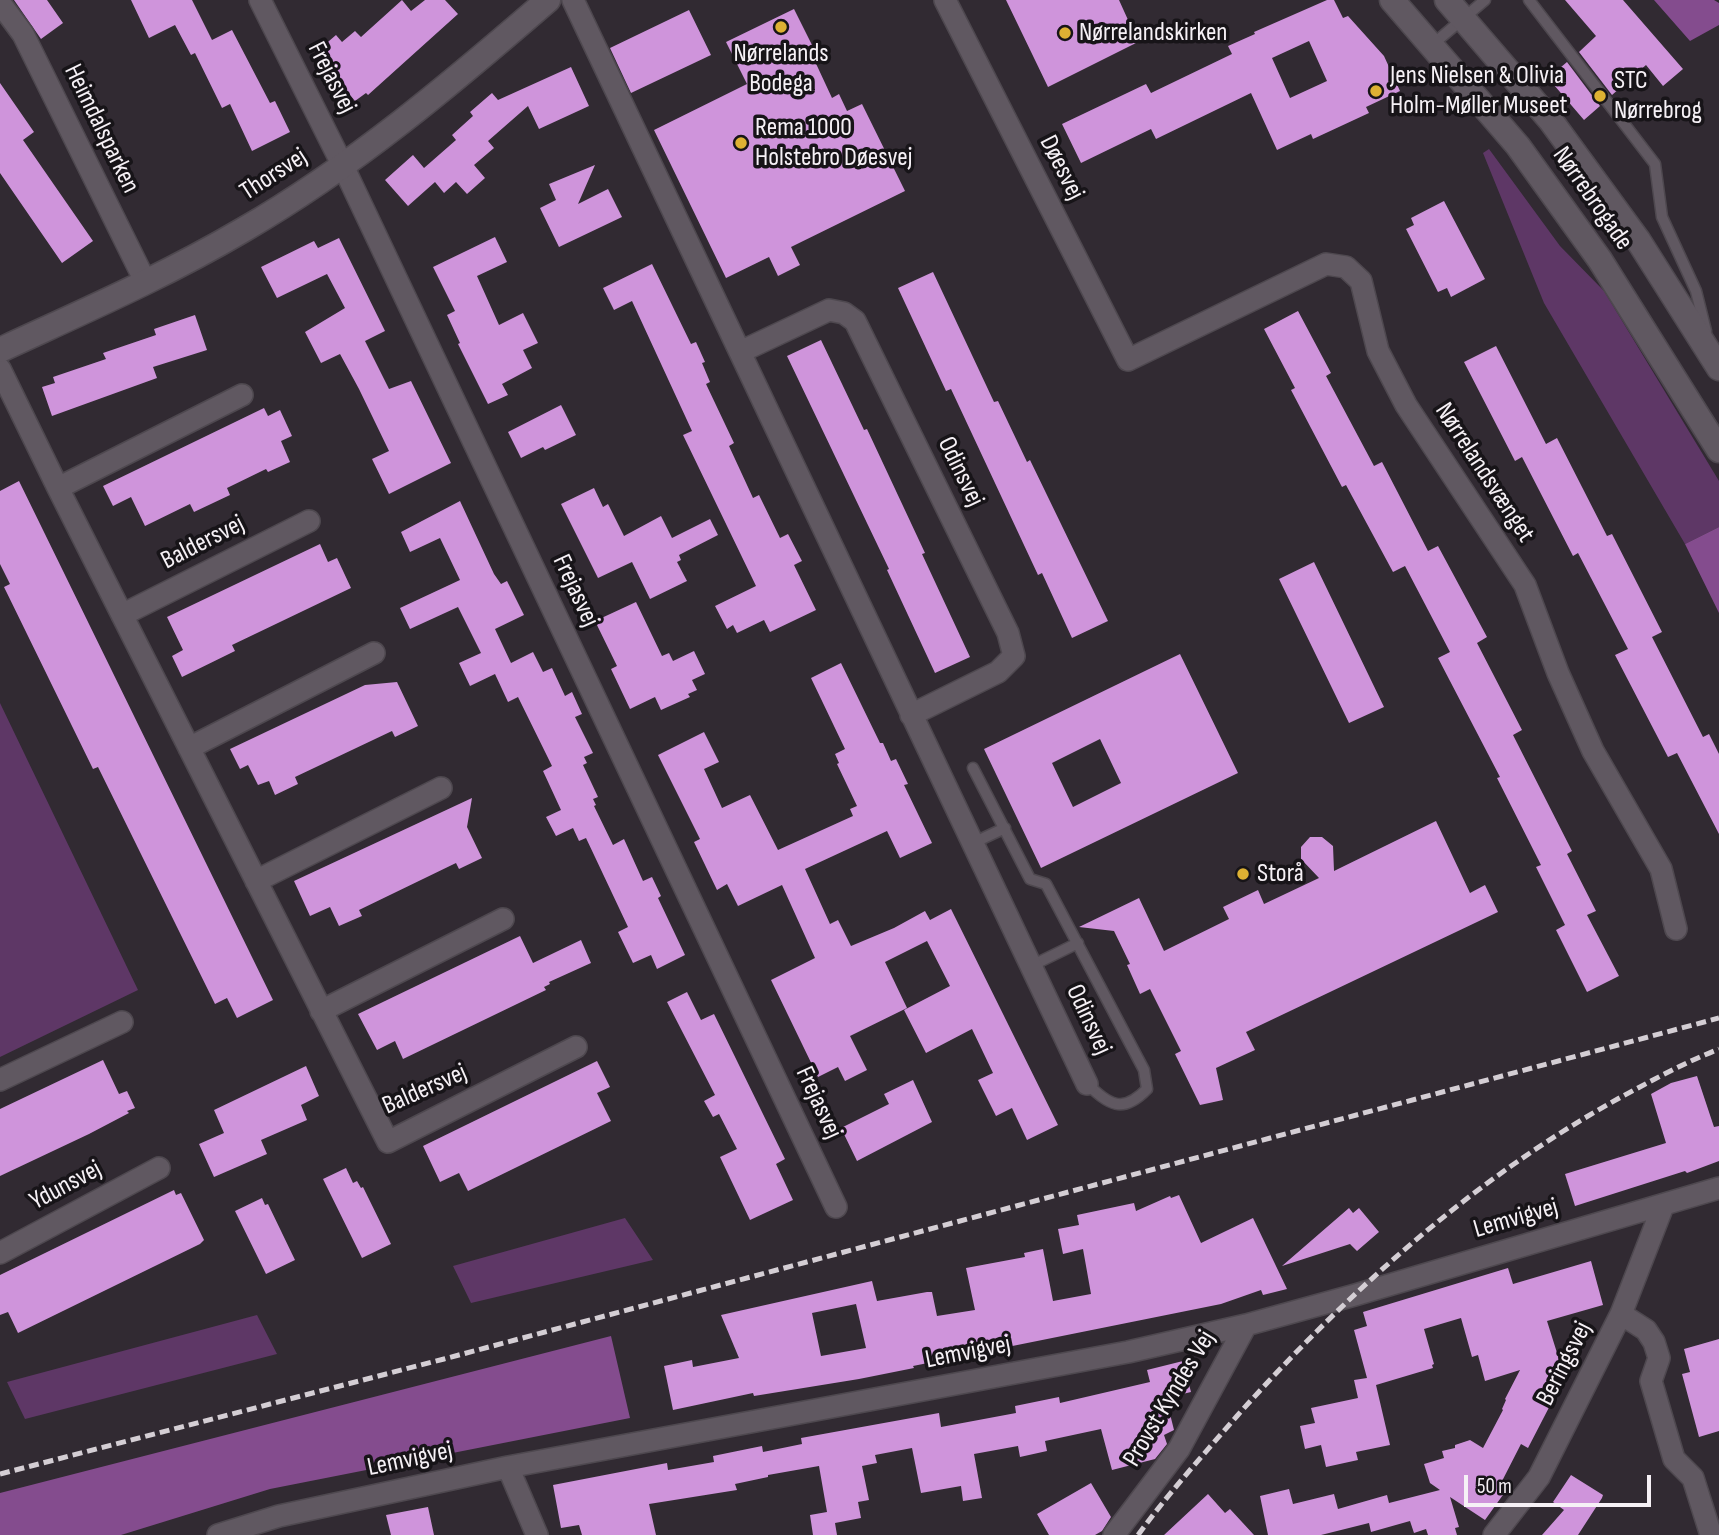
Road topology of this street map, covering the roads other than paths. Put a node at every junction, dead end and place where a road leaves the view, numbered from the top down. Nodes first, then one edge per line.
1 (260, 0) edge
2 (548, 0) edge
3 (573, 0) edge
4 (945, 0) edge
5 (1392, 0) edge
6 (1485, 0) edge
7 (1529, 0) edge
8 (0, 3) edge
9 (1455, 9) edge
10 (1432, 46) junction
11 (343, 166) junction
12 (146, 283) junction
13 (0, 350) edge
14 (740, 352) junction
15 (1128, 360) joint
16 (1715, 362) edge
17 (0, 369) edge
18 (242, 395) dead end
19 (1719, 450) edge
20 (58, 488) junction
21 (309, 521) dead end
22 (122, 615) junction
23 (374, 653) dead end
24 (911, 715) junction
25 (189, 748) junction
26 (973, 768) dead end
27 (441, 788) dead end
28 (1005, 828) junction
29 (973, 843) junction
30 (256, 881) junction
31 (503, 919) dead end
32 (1676, 929) dead end
33 (1078, 943) junction
34 (1031, 966) junction
35 (321, 1011) junction
36 (122, 1022) dead end
37 (576, 1047) dead end
38 (0, 1080) edge
39 (1087, 1084) joint
40 (159, 1168) dead end
41 (1719, 1188) edge
42 (1663, 1206) junction
43 (836, 1207) dead end
44 (0, 1253) edge
45 (1621, 1314) junction
46 (1246, 1325) junction
47 (508, 1467) junction
48 (218, 1535) edge
49 (537, 1535) edge
50 (1114, 1535) edge
51 (1494, 1535) edge
52 (1711, 1535) edge

1 - 11 street, Frejasvej
2 - 11 street, Thorsvej
3 - 14 street, Odinsvej
4 - 15 street, Døesvej
5 - 10 street, Nørrebrogade
6 - 9 lane
7 - 16 lane
8 - 12 street, Heimdalsparken
9 - 10 lane
9 - 16 street, Nørrebrogade
10 - 19 street, Nørrebrogade
11 - 12 street, Thorsvej
11 - 43 street, Frejasvej
12 - 13 street, Thorsvej
14 - 24 street, Odinsvej
14 - 24 street, Odinsvej
15 - 32 street, Nørrelandsvænget
17 - 20 street, Baldersvej
18 - 20 street
20 - 22 street, Baldersvej
21 - 22 street, Baldersvej
22 - 25 street, Baldersvej
23 - 25 street
24 - 29 street, Odinsvej
25 - 30 street, Baldersvej
26 - 28 lane
27 - 30 street
28 - 29 lane
28 - 33 lane
29 - 34 street, Odinsvej
30 - 35 street, Baldersvej
31 - 35 street
33 - 34 lane
33 - 39 lane
34 - 39 street, Odinsvej
35 - 37 street, Baldersvej
36 - 38 street
40 - 44 street, Ydunsvej
41 - 42 street, Lemvigvej
42 - 45 street, Beringsvej
42 - 46 street, Lemvigvej
45 - 51 street, Beringsvej
45 - 52 street
46 - 47 street, Lemvigvej
46 - 50 street, Provst Kyndes Vej
47 - 48 street, Lemvigvej
47 - 49 street

